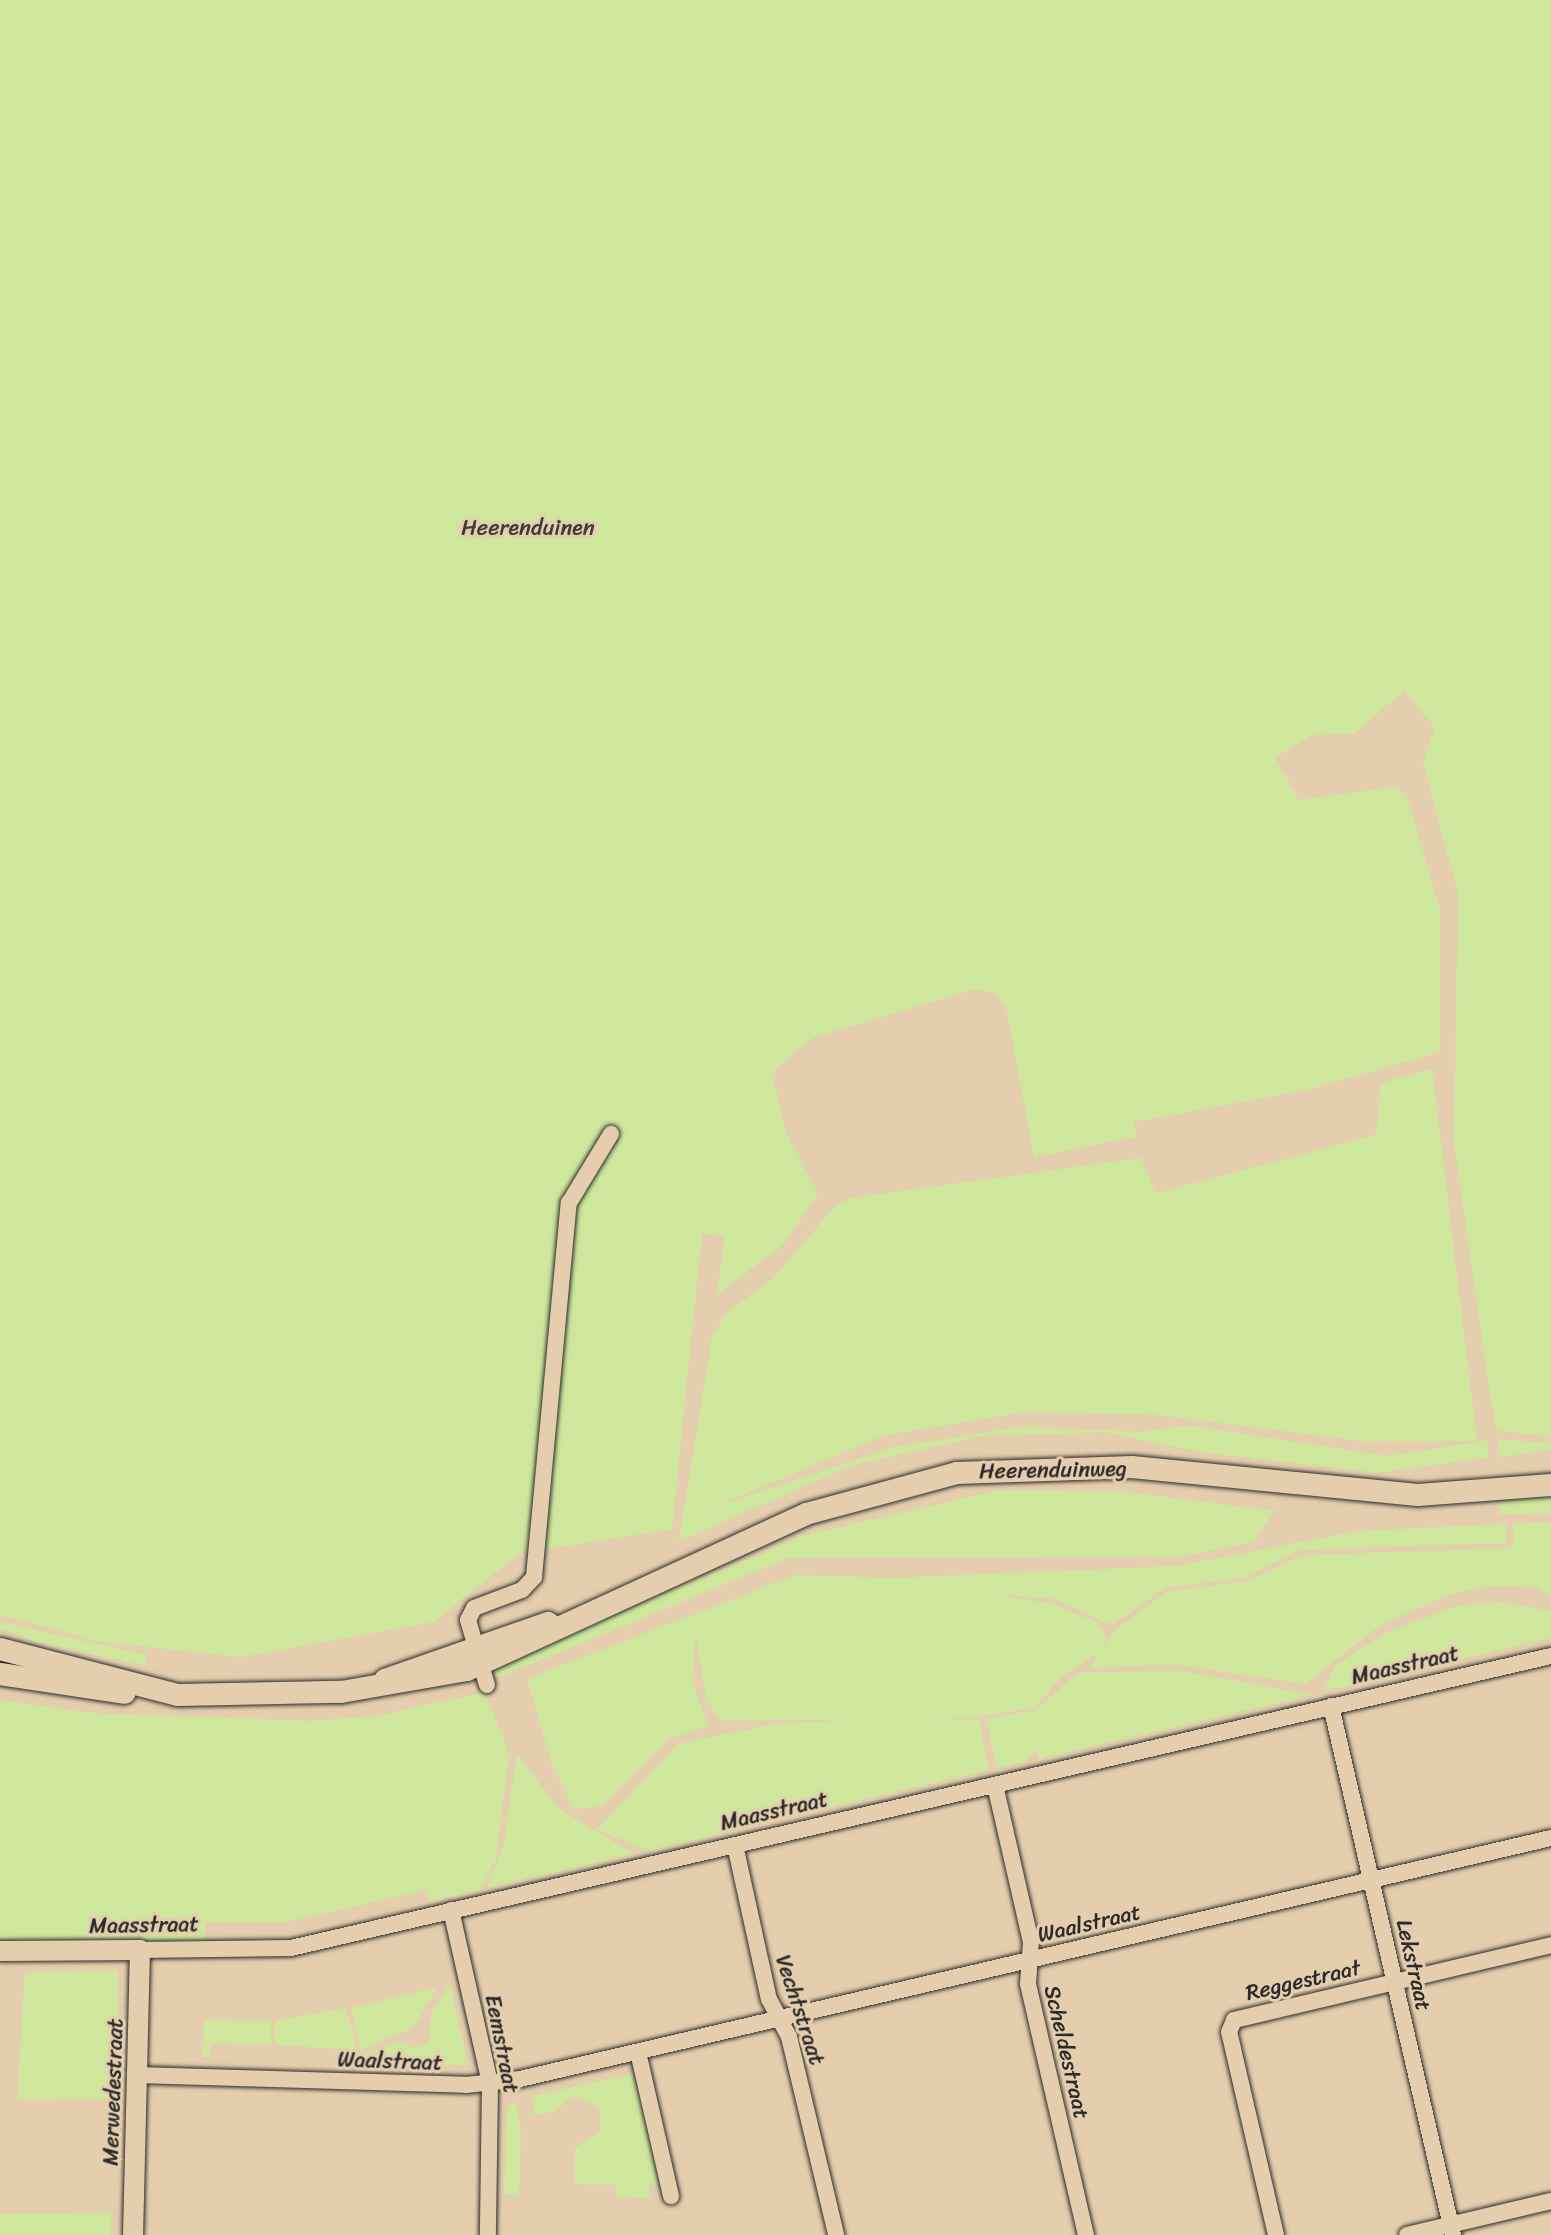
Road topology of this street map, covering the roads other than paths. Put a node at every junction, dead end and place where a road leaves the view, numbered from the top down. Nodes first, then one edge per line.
1 (611, 1134) dead end
2 (1551, 1485) edge
3 (0, 1649) edge
4 (1551, 1656) edge
5 (481, 1665) junction
6 (0, 1674) edge
7 (154, 1691) junction
8 (1331, 1706) junction
9 (995, 1785) junction
10 (1551, 1838) edge
11 (735, 1845) junction
12 (1371, 1880) junction
13 (451, 1910) junction
14 (1551, 1945) edge
15 (140, 1950) junction
16 (0, 1951) edge
17 (1028, 1960) junction
18 (1395, 1982) junction
19 (779, 2018) junction
20 (638, 2052) junction
21 (137, 2075) junction
22 (490, 2083) junction
23 (671, 2196) dead end
24 (1551, 2201) edge
25 (1452, 2230) edge
26 (133, 2235) edge
27 (488, 2235) edge
28 (836, 2235) edge
29 (1086, 2235) edge
30 (1276, 2235) edge
31 (1407, 2235) edge

1 - 5 street
2 - 5 main road, Heerenduinweg
3 - 7 main road, Heerenduinweg
4 - 8 street, Maasstraat
5 - 7 main road, Heerenduinweg
6 - 7 main road, Heerenduinweg
8 - 9 street, Maasstraat
8 - 12 street, Lekstraat
9 - 11 street, Maasstraat
9 - 17 street, Scheldestraat
10 - 12 street, Waalstraat
11 - 13 street, Maasstraat
11 - 19 street, Vechtstraat
12 - 17 street, Waalstraat
12 - 18 street, Lekstraat
13 - 15 street, Maasstraat
13 - 22 street, Eemstraat
14 - 18 street, Reggestraat
15 - 16 street, Maasstraat
15 - 21 street, Merwedestraat
17 - 19 street, Waalstraat
17 - 29 street, Scheldestraat
18 - 25 street, Lekstraat
18 - 30 street, Reggestraat
19 - 20 street, Waalstraat
19 - 28 street, Vechtstraat
20 - 22 street, Waalstraat
20 - 23 street
21 - 22 street, Waalstraat
21 - 26 street, Merwedestraat
22 - 27 street, Eemstraat
24 - 25 street
25 - 31 street

